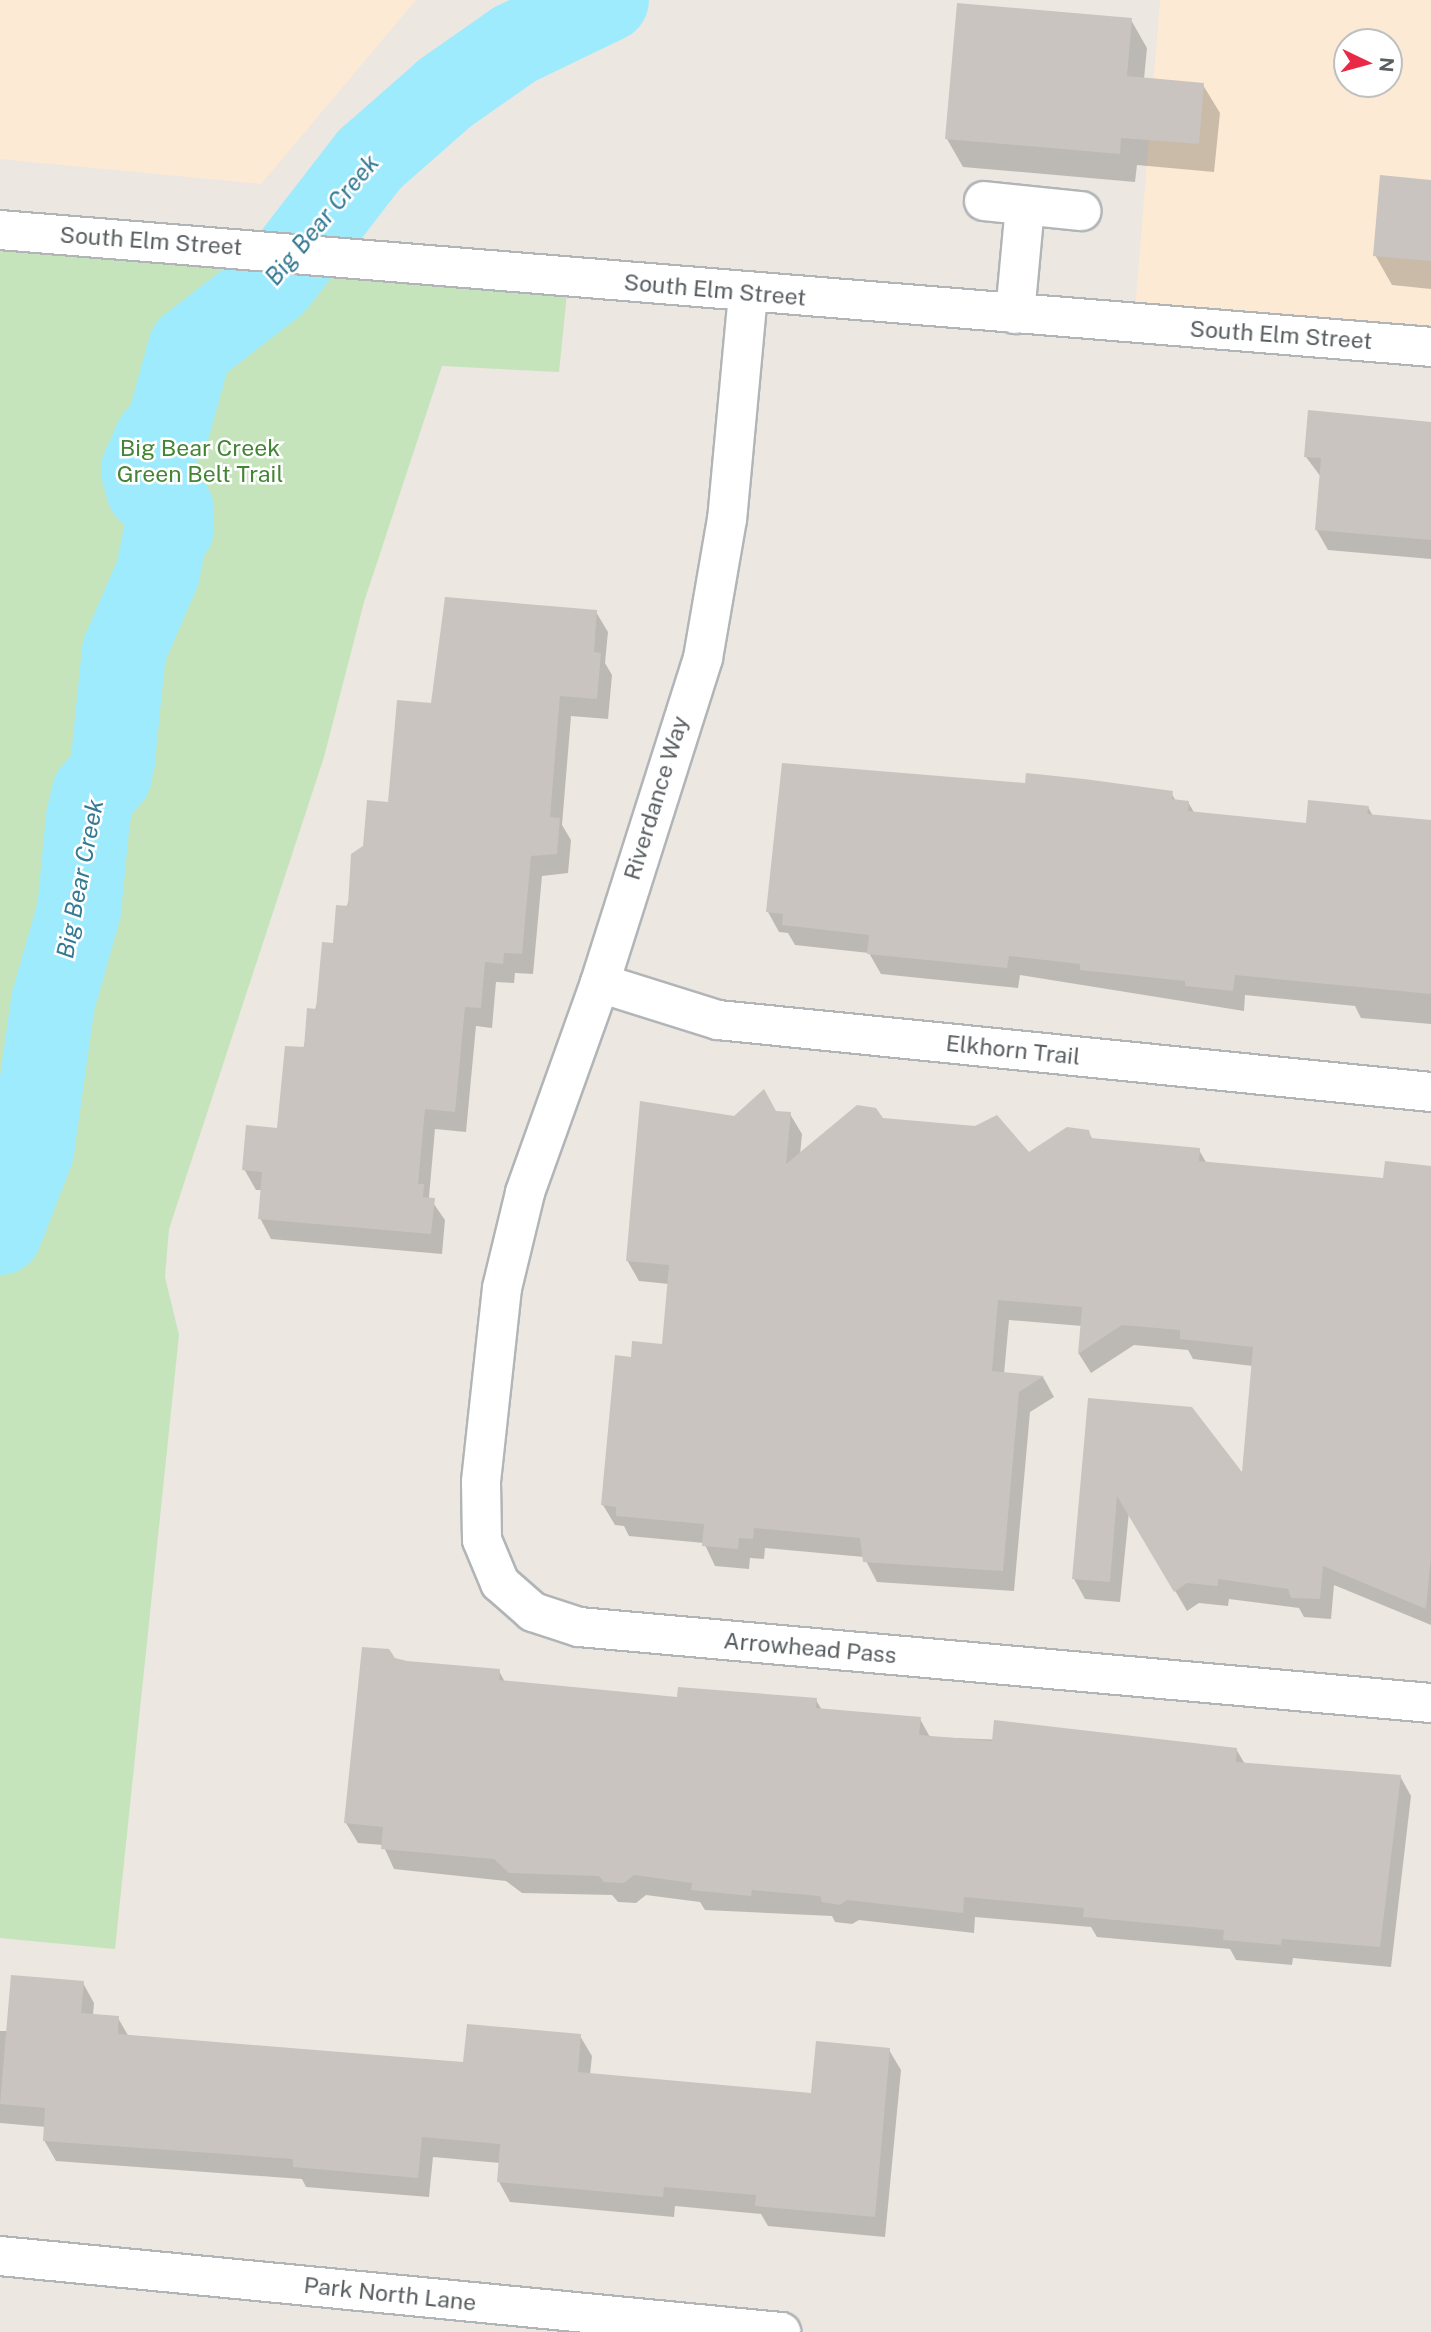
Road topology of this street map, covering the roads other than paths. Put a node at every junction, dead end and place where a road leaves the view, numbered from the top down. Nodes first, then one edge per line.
1 (984, 201) dead end
2 (1025, 205) junction
3 (1081, 211) dead end
4 (0, 230) edge
5 (748, 293) junction
6 (1015, 314) junction
7 (1431, 347) edge
8 (600, 982) junction
9 (1431, 1092) edge
10 (502, 1288) joint
11 (1431, 1703) edge
12 (0, 2256) edge
13 (780, 2332) edge

1 - 2 street
2 - 3 street
2 - 6 street
4 - 5 street, South Elm Street
5 - 6 street, South Elm Street
5 - 8 street, Riverdance Way
6 - 7 street, South Elm Street
8 - 9 street, Elkhorn Trail
8 - 10 street, Riverdance Way
10 - 11 street, Arrowhead Pass
12 - 13 street, Park North Lane

